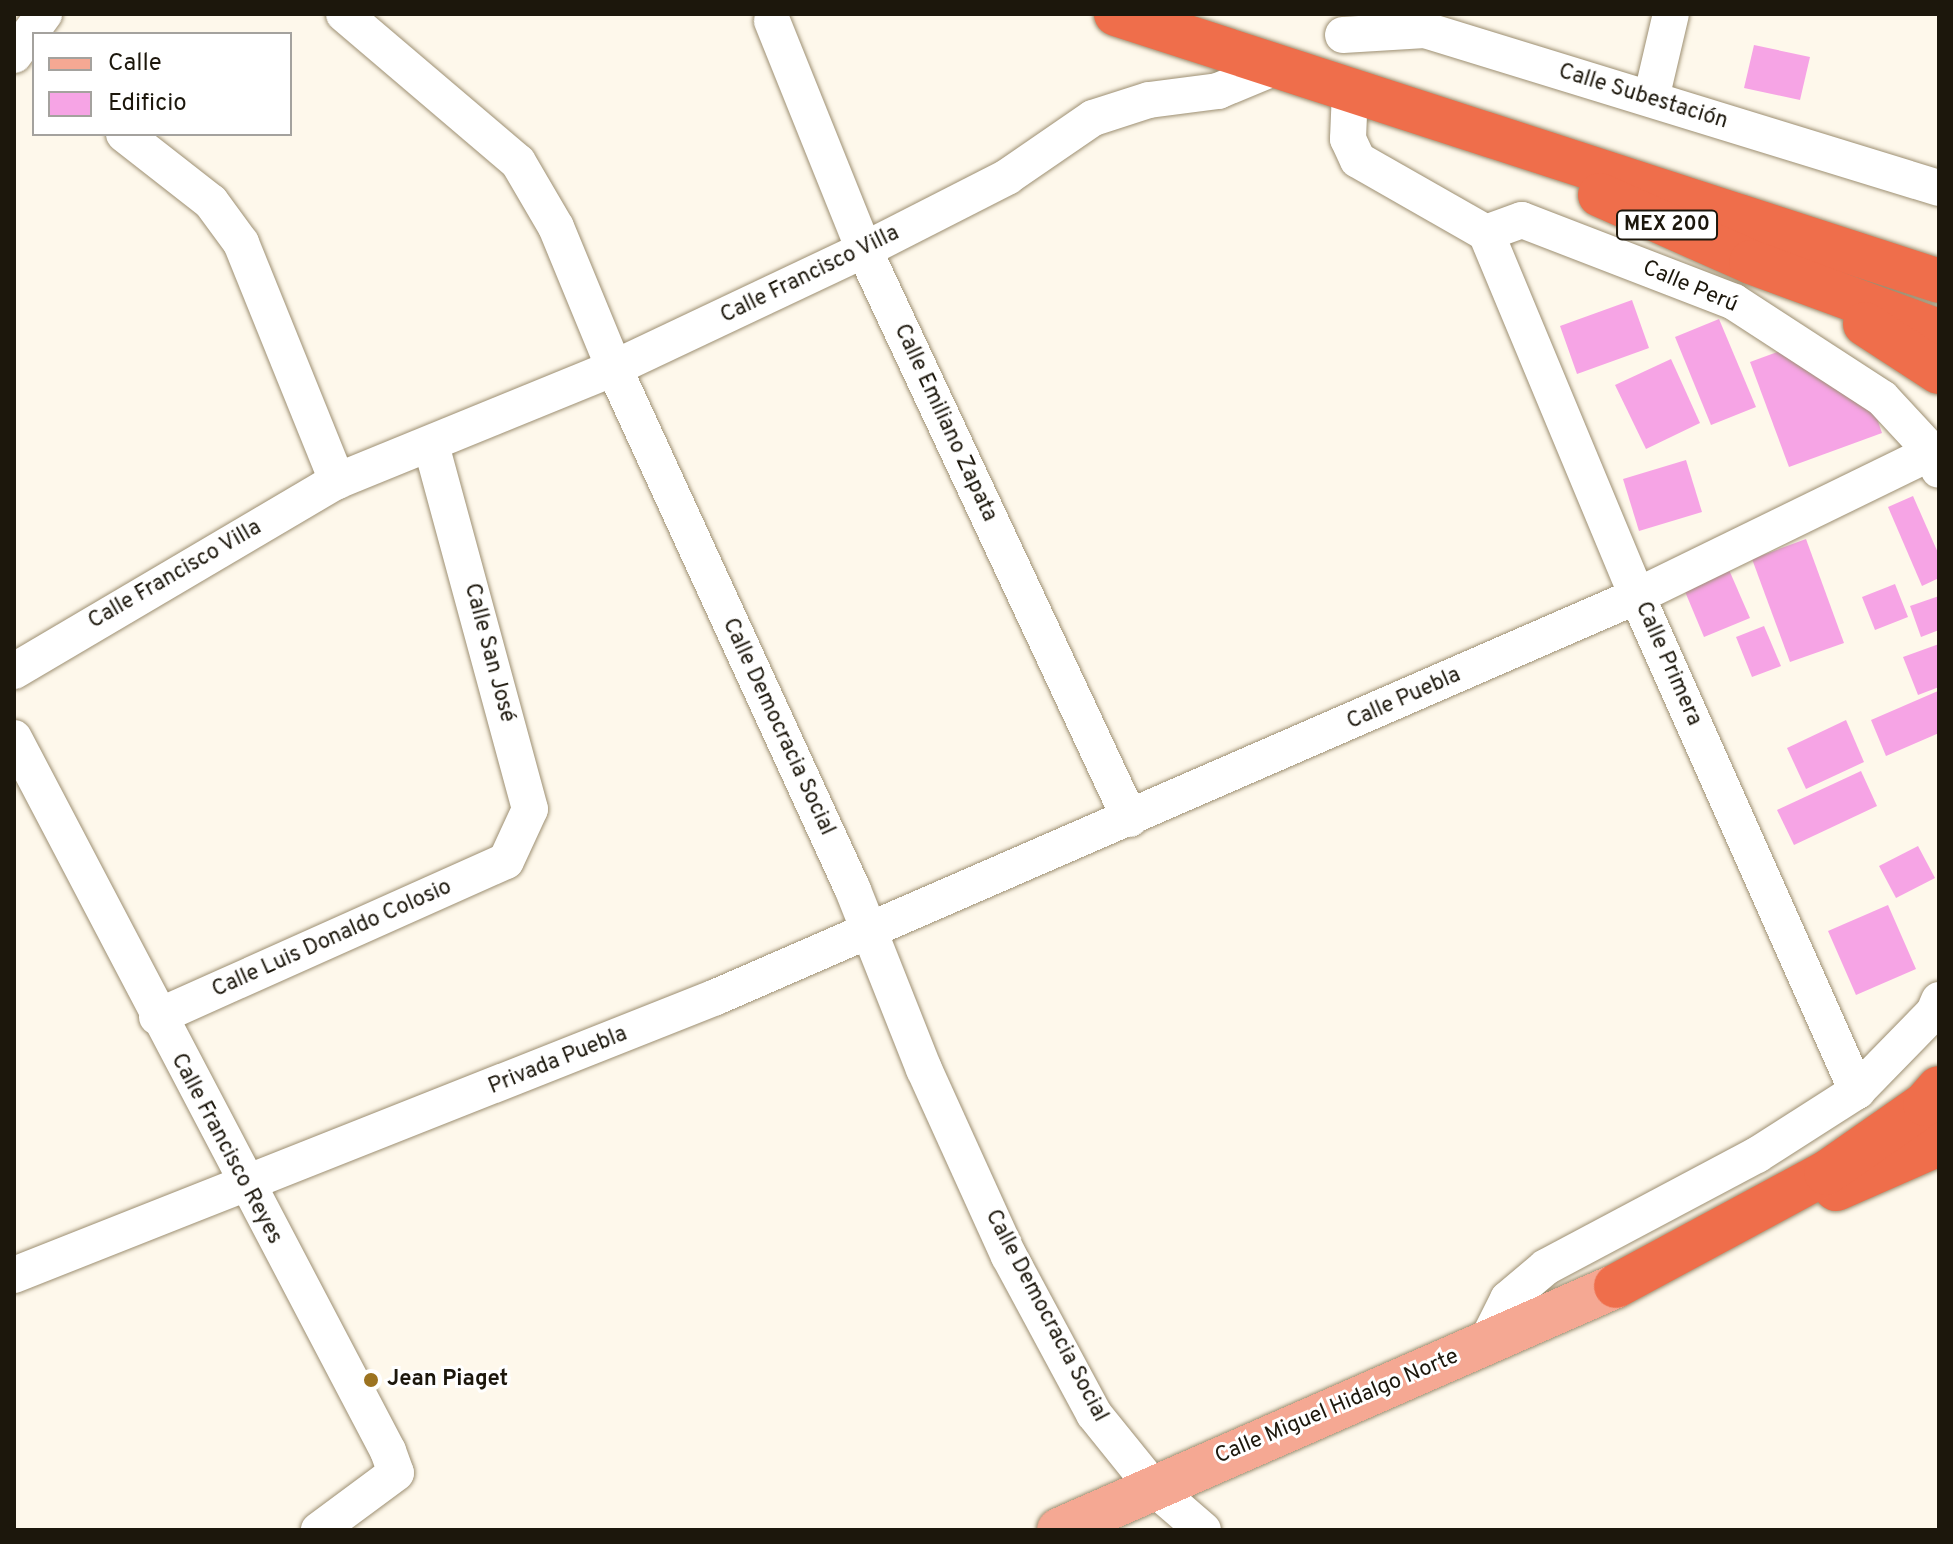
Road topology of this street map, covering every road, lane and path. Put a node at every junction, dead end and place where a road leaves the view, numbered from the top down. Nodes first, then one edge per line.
1 (44, 14) edge
2 (344, 14) edge
3 (1116, 14) edge
4 (1671, 14) edge
5 (772, 21) dead end
6 (1352, 24) edge
7 (33, 32) edge
8 (32, 33) edge
9 (21, 51) edge
10 (1276, 67) junction
11 (1651, 99) junction
12 (1375, 100) junction
13 (127, 136) edge
14 (1939, 188) edge
15 (1766, 221) junction
16 (1486, 233) junction
17 (864, 250) junction
18 (1751, 262) junction
19 (1939, 281) edge
20 (1939, 291) edge
21 (1939, 331) edge
22 (614, 368) junction
23 (1939, 372) edge
24 (431, 444) junction
25 (1936, 461) edge
26 (337, 481) junction
27 (1637, 596) junction
28 (14, 671) edge
29 (14, 738) edge
30 (1130, 819) junction
31 (506, 861) joint
32 (868, 929) junction
33 (1939, 1000) edge
34 (157, 1017) junction
35 (1939, 1088) edge
36 (1857, 1091) junction
37 (1939, 1121) edge
38 (1939, 1144) edge
39 (243, 1183) junction
40 (1833, 1190) junction
41 (14, 1275) edge
42 (1616, 1286) junction
43 (1486, 1343) junction
44 (1153, 1487) junction
45 (319, 1530) edge
46 (1059, 1530) edge
47 (1203, 1530) edge

1 - 7 street
2 - 22 street, Calle Democracia Social
3 - 10 highway, MEX 200
4 - 11 street
5 - 17 street, Calle Emiliano Zapata
6 - 11 street, Calle Subestación
6 - 12 street
8 - 9 street
10 - 12 highway, MEX 200
10 - 17 street, Calle Francisco Villa
11 - 14 street, Calle Subestación
12 - 15 highway, MEX 200
12 - 16 street
12 - 18 highway, MEX 200
13 - 26 street
15 - 19 highway, MEX 200
15 - 20 highway
16 - 25 street, Calle Perú
16 - 27 street, Calle Primera
17 - 22 street, Calle Francisco Villa
17 - 30 street, Calle Emiliano Zapata
18 - 21 highway, MEX 200
18 - 23 highway
22 - 24 street, Calle Francisco Villa
22 - 32 street, Calle Democracia Social
24 - 26 street, Calle Francisco Villa
24 - 31 street, Calle San José
25 - 27 street, Calle Puebla
26 - 28 street, Calle Francisco Villa
27 - 30 street, Calle Puebla
27 - 36 street, Calle Primera
29 - 34 street, Calle Francisco Reyes
30 - 32 street, Calle Puebla
31 - 34 street, Calle Luis Donaldo Colosio
32 - 39 street, Privada Puebla
32 - 44 street, Calle Democracia Social
33 - 36 street
34 - 39 street, Calle Francisco Reyes
35 - 42 highway
36 - 43 street
37 - 40 highway
38 - 40 highway
39 - 41 street, Privada Puebla
39 - 45 street, Calle Francisco Reyes
40 - 42 highway
42 - 43 main road, Calle Miguel Hidalgo Norte
43 - 44 main road, Calle Miguel Hidalgo Norte
44 - 46 main road, Calle Miguel Hidalgo Norte
44 - 47 street, Calle Democracia Social

